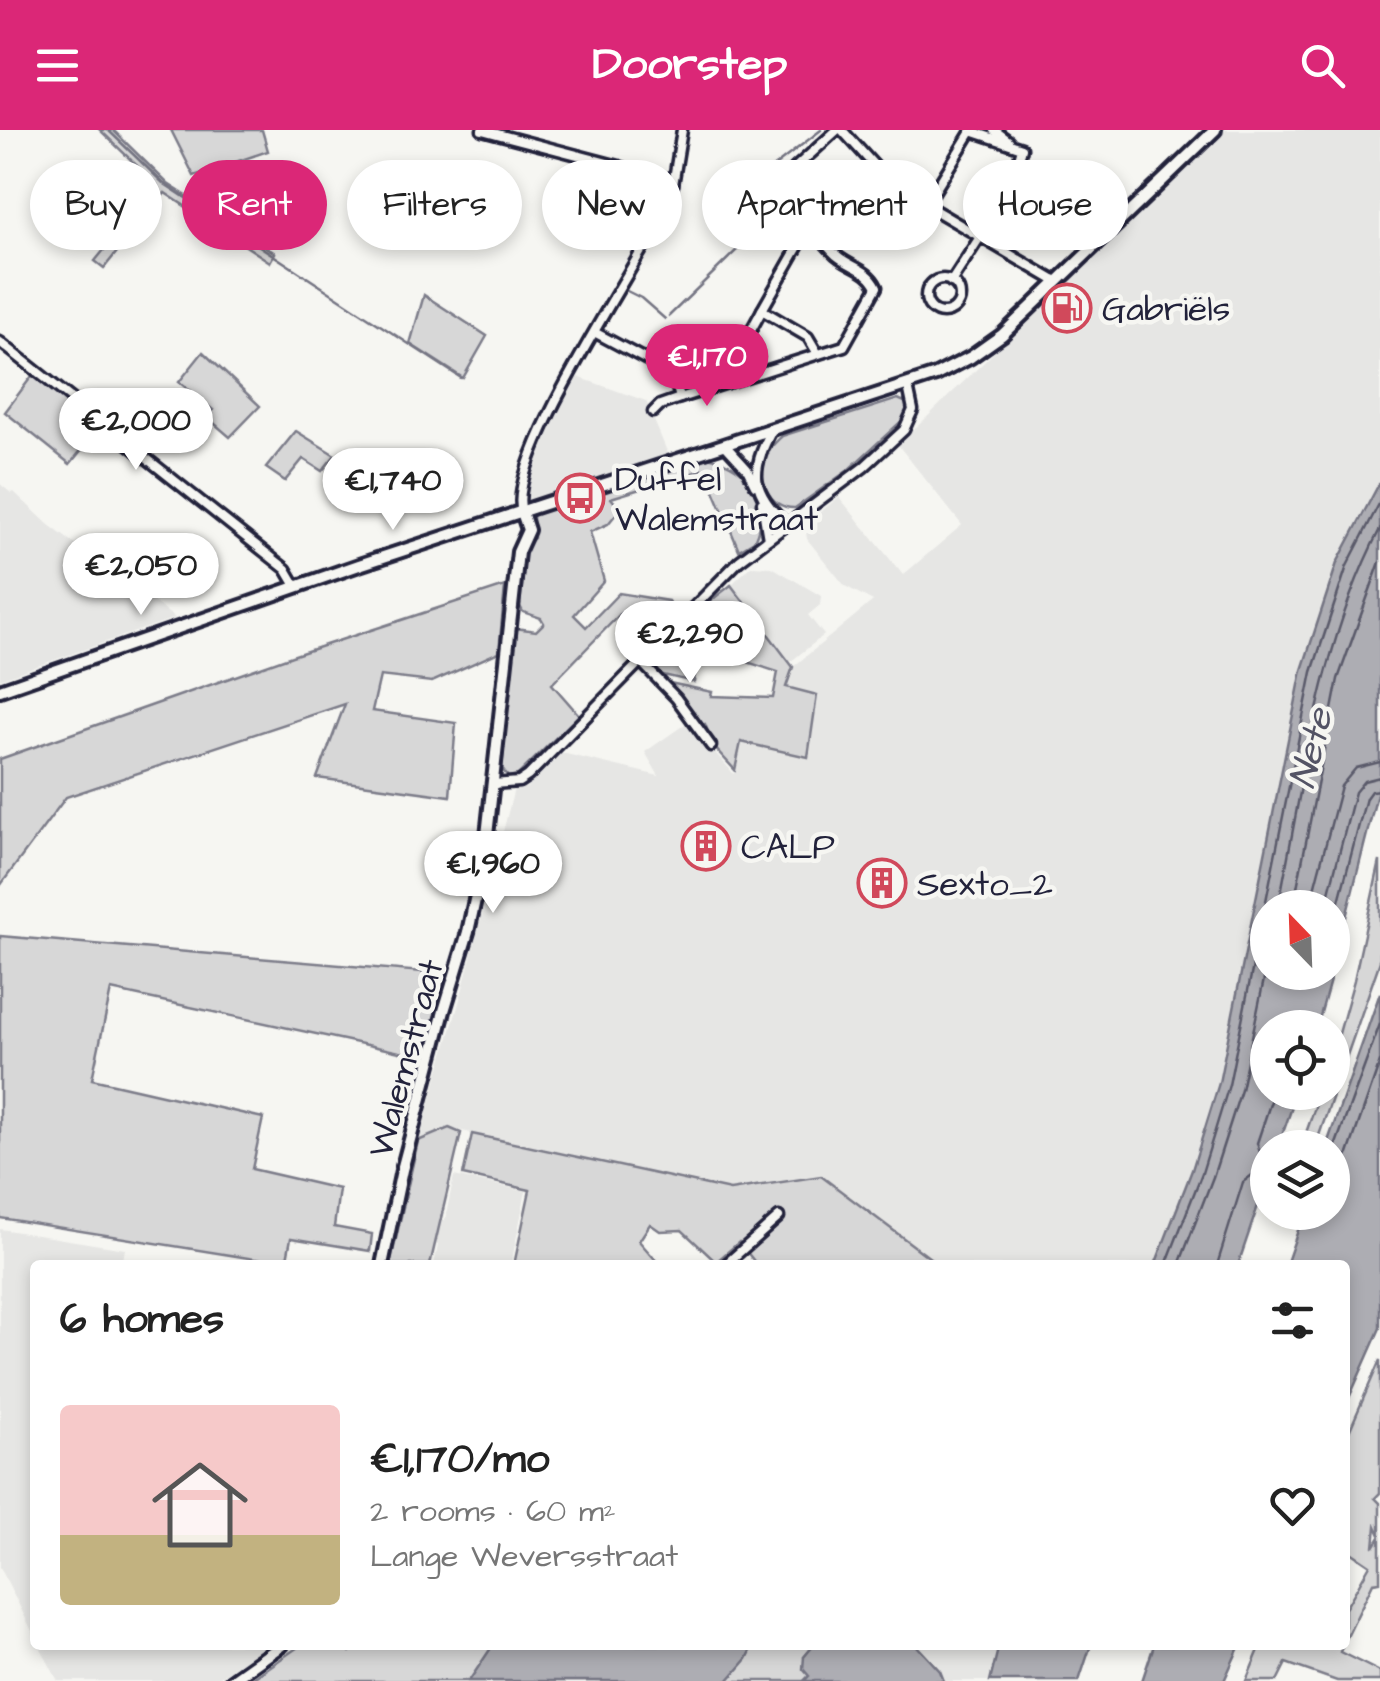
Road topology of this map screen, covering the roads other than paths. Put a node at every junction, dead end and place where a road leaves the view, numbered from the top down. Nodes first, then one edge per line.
1 (482, 130) edge
2 (682, 130) edge
3 (839, 130) edge
4 (994, 130) edge
5 (1215, 130) edge
6 (972, 131) edge
7 (1008, 141) junction
8 (596, 160) edge
9 (677, 160) edge
10 (804, 160) edge
11 (868, 160) edge
12 (1019, 160) edge
13 (943, 178) edge
14 (643, 250) edge
15 (796, 250) edge
16 (831, 250) edge
17 (972, 250) edge
18 (1002, 250) edge
19 (951, 282) junction
20 (1057, 282) junction
21 (762, 310) junction
22 (596, 333) junction
23 (0, 342) edge
24 (818, 354) junction
25 (743, 378) junction
26 (908, 386) junction
27 (680, 398) junction
28 (654, 412) dead end
29 (772, 430) junction
30 (725, 445) junction
31 (759, 491) junction
32 (522, 512) junction
33 (786, 525) junction
34 (768, 539) junction
35 (296, 586) junction
36 (640, 661) junction
37 (0, 690) edge
38 (712, 746) dead end
39 (493, 784) junction
40 (779, 1217) dead end
41 (383, 1260) edge
42 (731, 1260) edge
43 (275, 1650) edge
44 (231, 1681) edge

1 - 8 street
2 - 9 street
3 - 10 street
3 - 11 street
4 - 7 street
5 - 20 street
6 - 7 street
6 - 13 street
7 - 12 street
14 - 22 street
15 - 21 street
16 - 24 street
17 - 19 street
18 - 20 street
19 - 19 street
20 - 26 street
21 - 24 street
21 - 25 street
22 - 27 street
22 - 32 street
23 - 35 street
24 - 25 street
25 - 27 street
26 - 29 street
26 - 33 street
27 - 28 street
29 - 30 street
29 - 31 street
30 - 31 street
30 - 32 street
31 - 33 street
31 - 34 street
32 - 35 street
32 - 39 street, Walemstraat
33 - 34 street
34 - 36 street
35 - 37 street
36 - 38 street
36 - 39 street
39 - 41 street, Walemstraat
40 - 42 street
43 - 44 street

